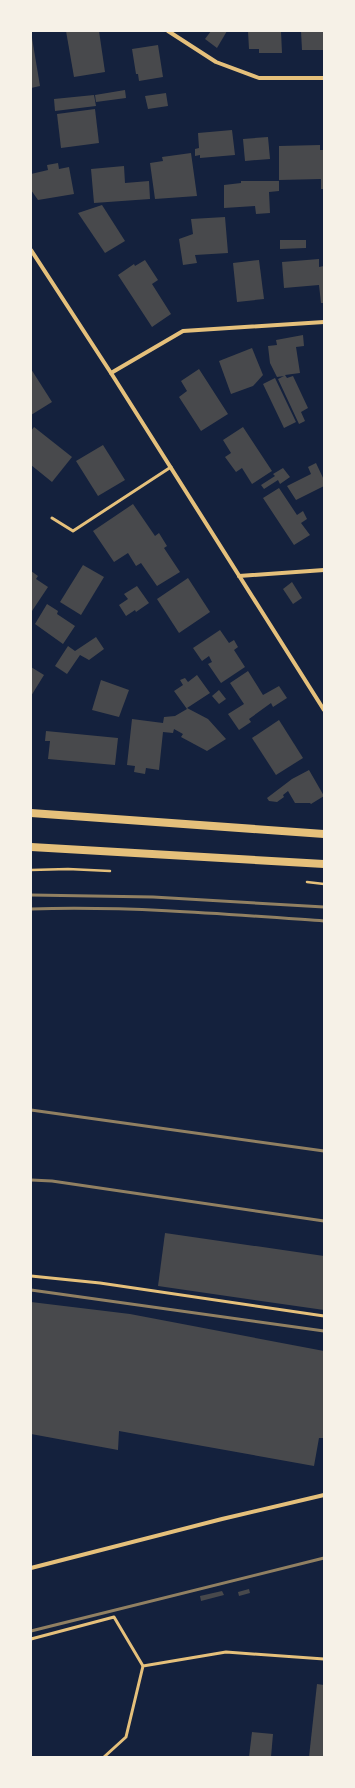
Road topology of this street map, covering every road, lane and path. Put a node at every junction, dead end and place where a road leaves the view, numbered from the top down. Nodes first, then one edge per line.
1 (168, 31) edge
2 (324, 78) edge
3 (31, 250) edge
4 (324, 322) edge
5 (111, 373) junction
6 (171, 467) junction
7 (52, 518) dead end
8 (324, 570) edge
9 (240, 576) junction
10 (324, 710) edge
11 (31, 813) edge
12 (324, 834) edge
13 (31, 847) edge
14 (324, 864) edge
15 (31, 1276) edge
16 (324, 1316) edge
17 (324, 1495) edge
18 (31, 1568) edge
19 (31, 1639) edge
20 (324, 1659) edge
21 (143, 1666) junction
22 (104, 1757) edge

1 - 2 street
3 - 5 street
4 - 5 street
5 - 6 street
6 - 7 lane
6 - 9 street
8 - 9 street
9 - 10 street
11 - 12 main road
13 - 14 main road
15 - 16 lane
17 - 18 street
19 - 21 lane
20 - 21 lane
21 - 22 lane

